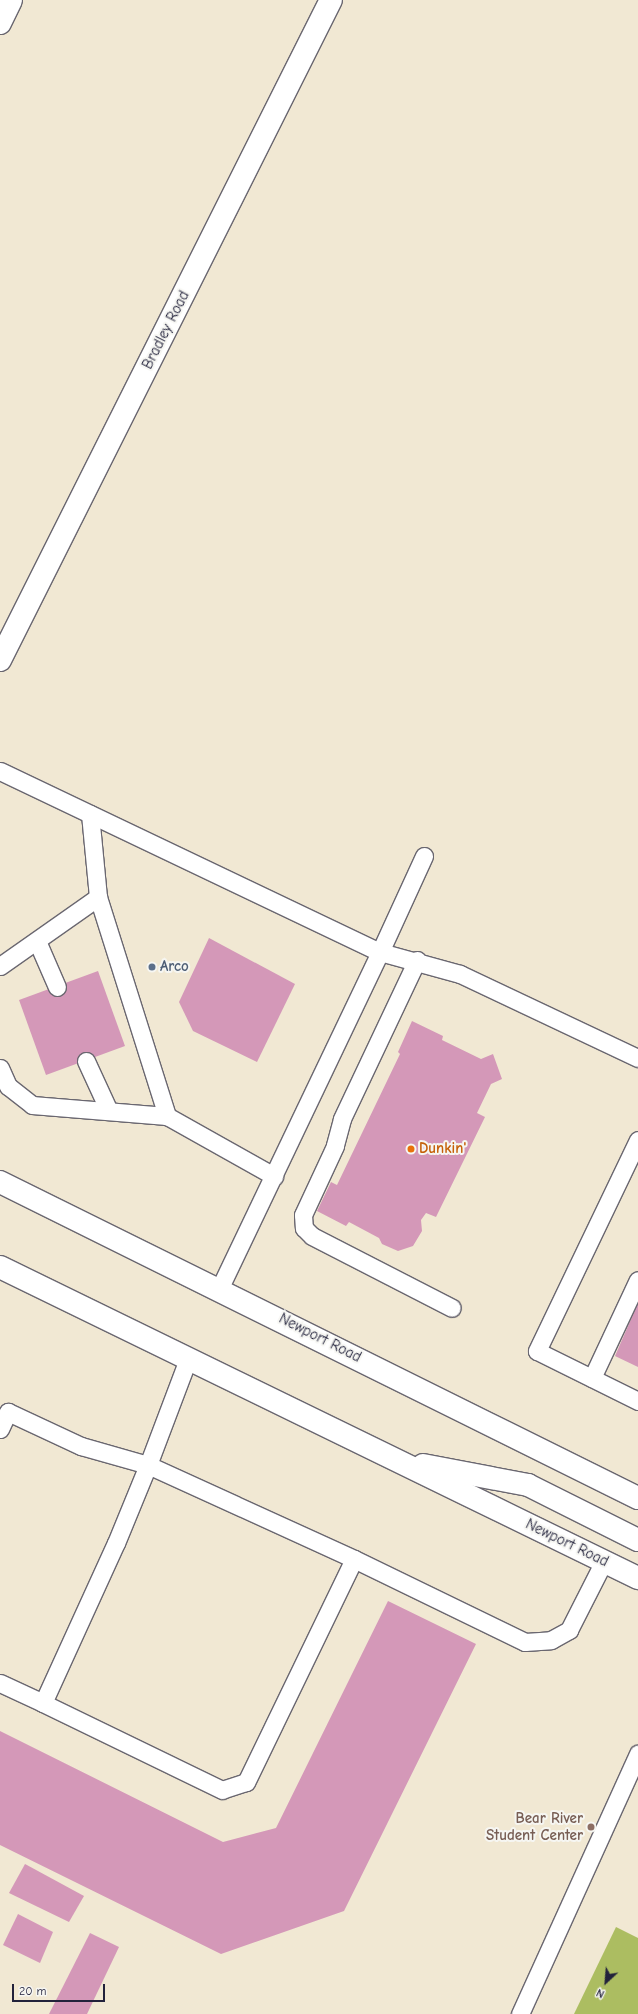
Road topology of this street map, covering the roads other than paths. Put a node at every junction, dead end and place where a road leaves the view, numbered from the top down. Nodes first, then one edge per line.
1 (11, 0) edge
2 (331, 0) edge
3 (0, 23) edge
4 (0, 660) edge
5 (0, 771) edge
6 (90, 814) junction
7 (424, 856) dead end
8 (98, 897) junction
9 (37, 941) junction
10 (380, 952) junction
11 (417, 960) junction
12 (0, 966) edge
13 (57, 986) dead end
14 (638, 1058) edge
15 (86, 1061) dead end
16 (0, 1068) edge
17 (109, 1111) junction
18 (167, 1116) junction
19 (638, 1140) edge
20 (274, 1176) junction
21 (0, 1182) edge
22 (0, 1267) edge
23 (638, 1280) edge
24 (220, 1288) junction
25 (452, 1308) dead end
26 (188, 1359) junction
27 (592, 1378) junction
28 (638, 1401) edge
29 (4, 1411) edge
30 (0, 1429) edge
31 (394, 1459) junction
32 (148, 1465) junction
33 (638, 1498) edge
34 (638, 1540) edge
35 (354, 1559) junction
36 (604, 1561) junction
37 (638, 1578) edge
38 (0, 1683) edge
39 (43, 1703) junction
40 (638, 1754) edge
41 (520, 2014) edge

1 - 3 main road
2 - 4 main road, Bradley Road
5 - 6 lane
6 - 8 lane
6 - 10 lane
7 - 10 lane
8 - 9 lane
8 - 18 lane
9 - 12 lane
9 - 13 lane
10 - 11 lane
10 - 20 lane
11 - 14 lane
11 - 25 lane
15 - 17 lane
16 - 17 lane
17 - 18 lane
18 - 20 lane
19 - 27 lane
20 - 24 lane
21 - 24 main road, Newport Road
22 - 26 main road, Newport Road
23 - 27 lane
24 - 33 main road, Newport Road
26 - 31 main road, Newport Road
26 - 32 lane
27 - 28 lane
29 - 30 lane
29 - 32 lane
31 - 34 main road
31 - 36 main road, Newport Road
32 - 35 lane
32 - 39 lane
35 - 36 lane
35 - 39 lane
36 - 37 main road, Newport Road
38 - 39 lane
40 - 41 lane

